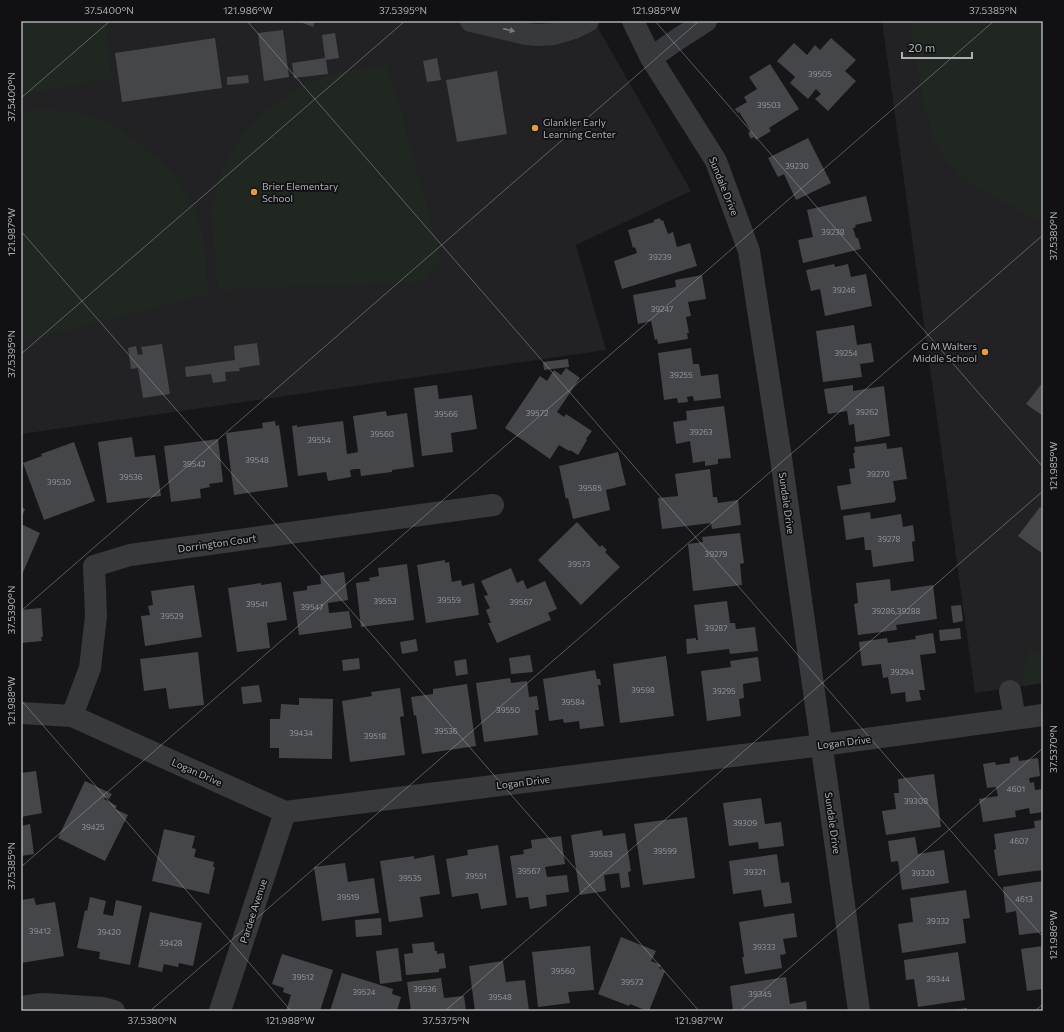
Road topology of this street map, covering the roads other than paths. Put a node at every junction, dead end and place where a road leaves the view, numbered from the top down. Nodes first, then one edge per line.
1 (471, 21) edge
2 (588, 21) edge
3 (633, 21) edge
4 (706, 21) edge
5 (651, 58) junction
6 (493, 506) dead end
7 (1010, 691) dead end
8 (21, 713) edge
9 (1043, 715) edge
10 (72, 716) junction
11 (1014, 719) junction
12 (822, 745) junction
13 (285, 812) junction
14 (21, 1007) edge
15 (114, 1011) edge
16 (220, 1011) edge
17 (859, 1011) edge

1 -> 2 street
3 - 5 street, Sundale Drive
4 - 5 street
5 - 12 street, Sundale Drive
6 - 10 street, Dorrington Court
7 - 11 street
8 - 10 street, Logan Drive
9 - 11 street, Logan Drive
10 - 13 street, Logan Drive
11 - 12 street, Logan Drive
12 - 13 street, Logan Drive
12 - 17 street, Sundale Drive
13 - 16 street, Pardee Avenue
14 - 15 street

